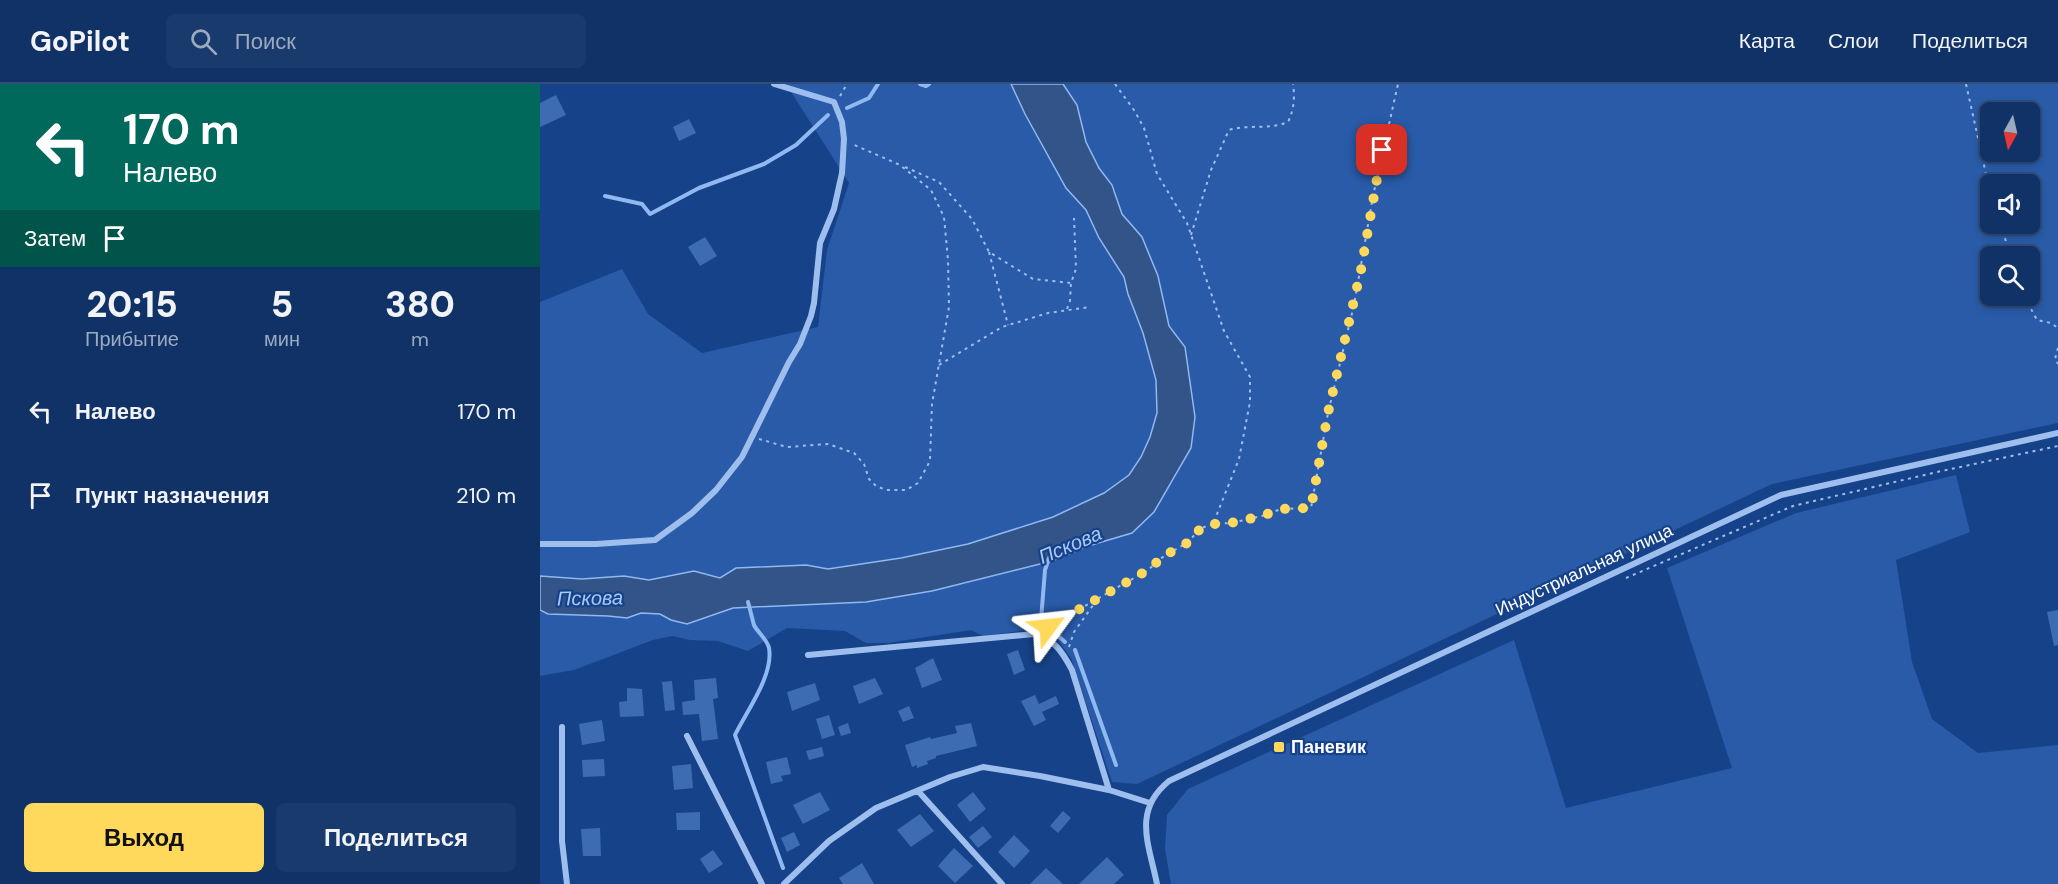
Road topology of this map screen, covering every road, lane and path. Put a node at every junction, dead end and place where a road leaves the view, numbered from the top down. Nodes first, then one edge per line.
1 (774, 84) edge
2 (847, 84) edge
3 (1115, 84) edge
4 (1293, 84) edge
5 (1398, 84) edge
6 (1966, 84) edge
7 (834, 102) junction
8 (844, 139) junction
9 (900, 165) junction
10 (1986, 174) edge
11 (1074, 218) dead end
12 (1191, 235) junction
13 (989, 252) junction
14 (1071, 283) junction
15 (2029, 306) edge
16 (1090, 307) dead end
17 (1067, 309) junction
18 (1008, 325) junction
19 (2058, 328) edge
20 (2058, 348) edge
21 (2058, 364) edge
22 (939, 365) junction
23 (2058, 433) edge
24 (751, 436) junction
25 (2058, 446) edge
26 (1213, 524) junction
27 (540, 544) edge
28 (1624, 579) dead end
29 (1098, 598) junction
30 (1034, 634) junction
31 (808, 655) dead end
32 (1065, 658) junction
33 (562, 727) dead end
34 (687, 736) dead end
35 (1109, 790) junction
36 (918, 791) junction
37 (1150, 803) junction
38 (786, 883) edge
39 (567, 884) edge
40 (762, 884) edge
41 (1002, 884) edge
42 (1157, 884) edge

1 - 7 street
2 - 7 path
3 - 12 path
4 - 12 path
5 - 26 path
6 - 10 path
7 - 8 street
8 - 9 path
8 - 24 street
9 - 13 path
9 - 22 path
11 - 14 path
12 - 26 path
13 - 14 path
13 - 18 path
14 - 17 path
15 - 19 path
16 - 17 path
17 - 18 path
18 - 22 path
20 - 21 path
22 - 24 path
23 - 37 street, Индустриальная улица
24 - 27 street
25 - 28 path
26 - 29 path
29 - 30 path
29 - 32 path
30 - 31 street
30 - 32 street
32 - 35 street
33 - 39 street
34 - 40 street
35 - 36 street
35 - 37 street
36 - 38 street
36 - 41 street
37 - 42 street

